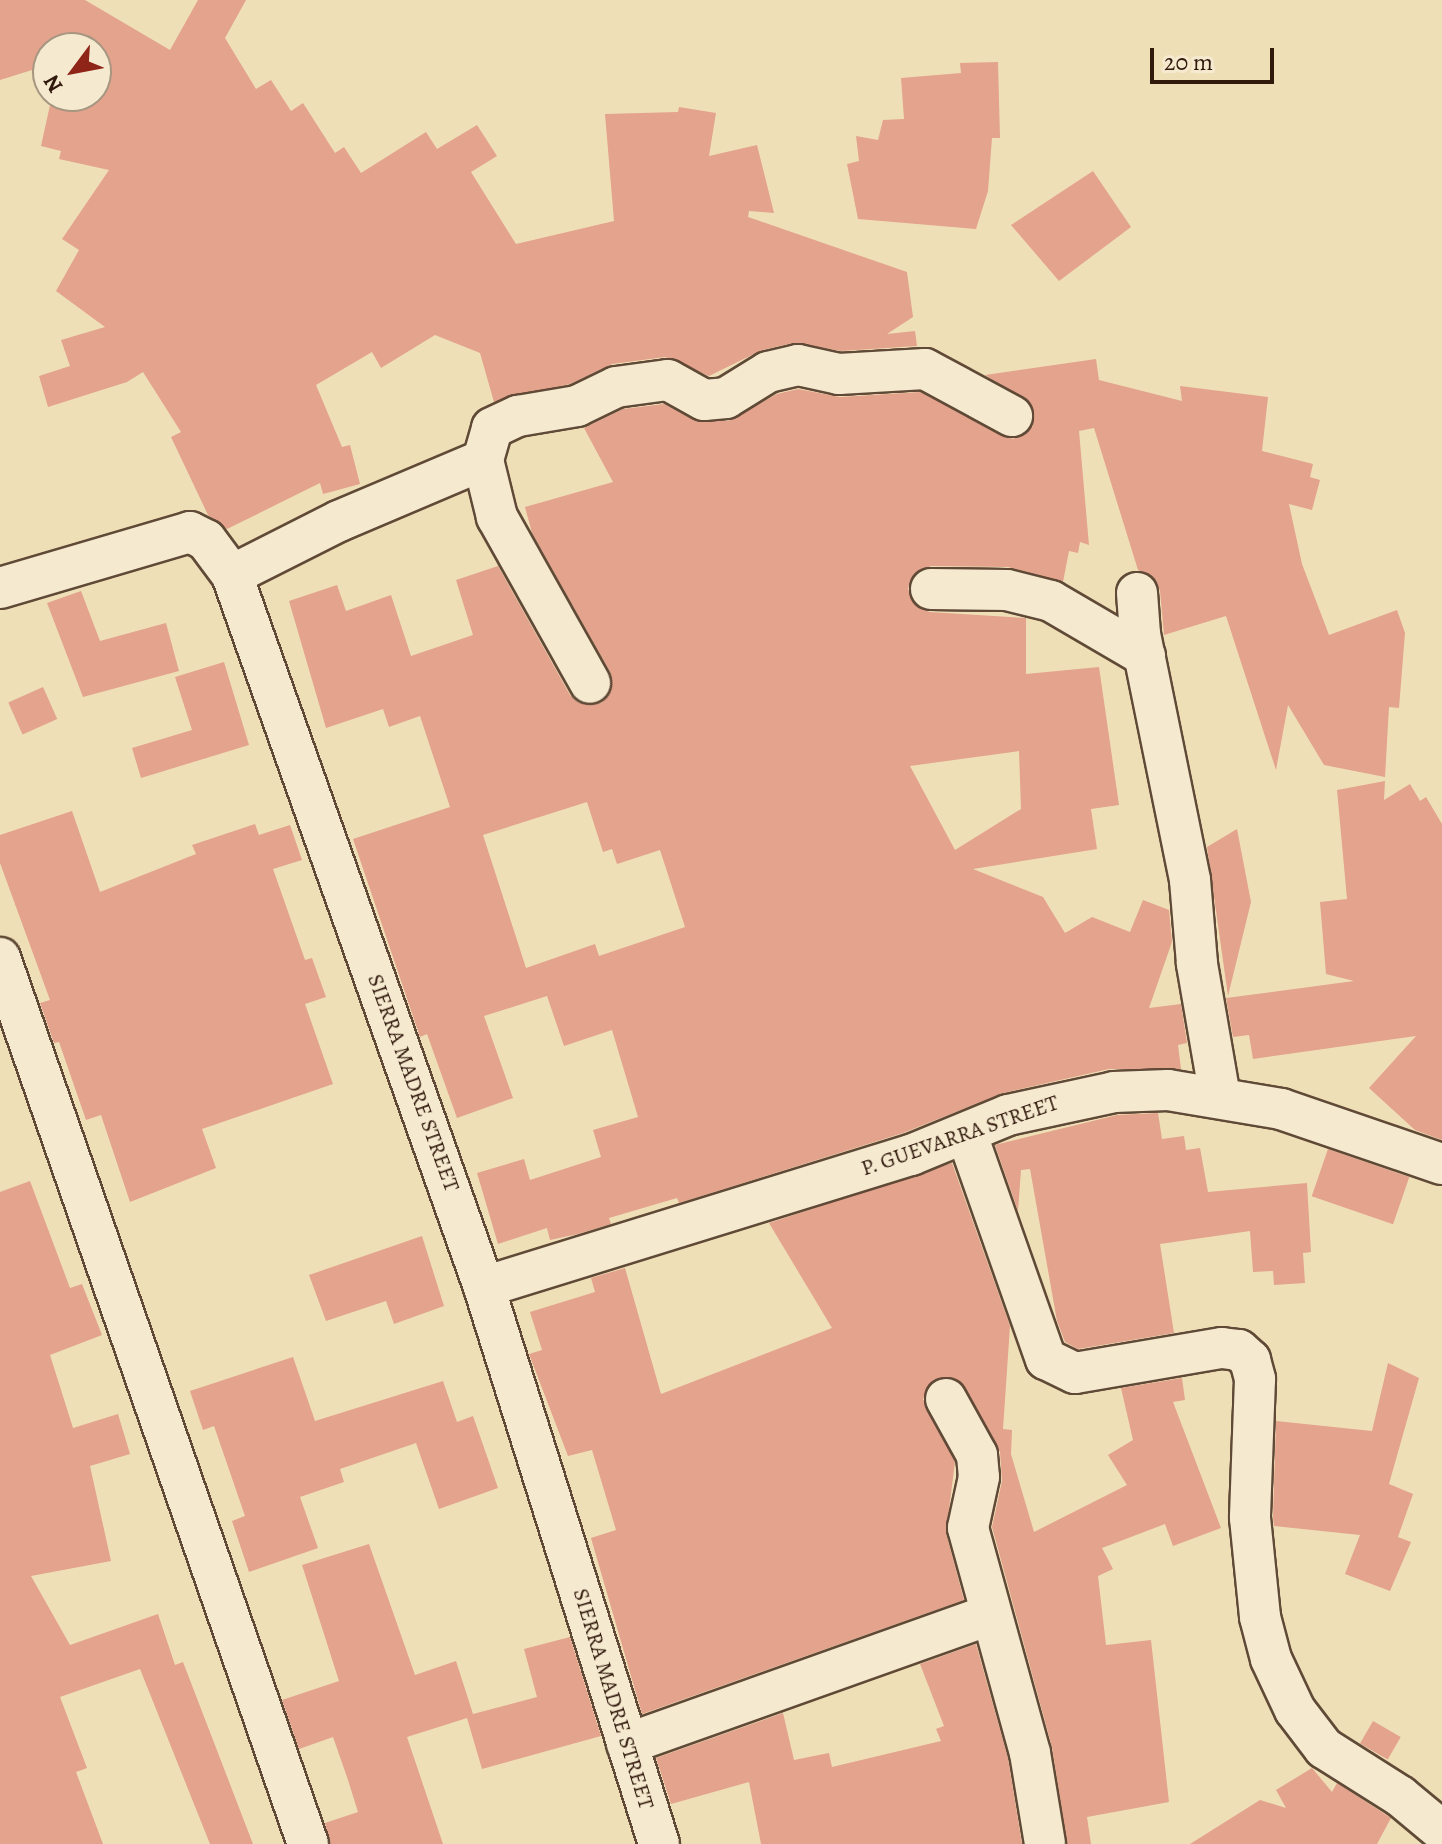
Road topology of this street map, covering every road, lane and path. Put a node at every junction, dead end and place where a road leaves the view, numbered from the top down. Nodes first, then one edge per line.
1 (1012, 416) dead end
2 (483, 460) junction
3 (232, 575) junction
4 (0, 588) edge
5 (931, 589) dead end
6 (1137, 593) dead end
7 (1145, 656) junction
8 (590, 683) dead end
9 (0, 958) edge
10 (1220, 1097) junction
11 (967, 1135) junction
12 (1442, 1164) edge
13 (484, 1287) junction
14 (946, 1399) dead end
15 (990, 1615) junction
16 (627, 1744) junction
17 (1442, 1831) edge
18 (308, 1844) edge
19 (659, 1844) edge
20 (1045, 1844) edge

1 - 2 street
2 - 3 street
2 - 8 street
3 - 4 street, SIERRA MADRE STREET
3 - 13 street, SIERRA MADRE STREET
5 - 7 street
6 - 7 street
7 - 10 street
9 - 18 street
10 - 11 street, P. GUEVARRA STREET
10 - 12 street, P. GUEVARRA STREET
11 - 13 street, P. GUEVARRA STREET
11 - 17 street
13 - 16 street, SIERRA MADRE STREET
14 - 15 street
15 - 16 street
15 - 20 street
16 - 19 street, SIERRA MADRE STREET

